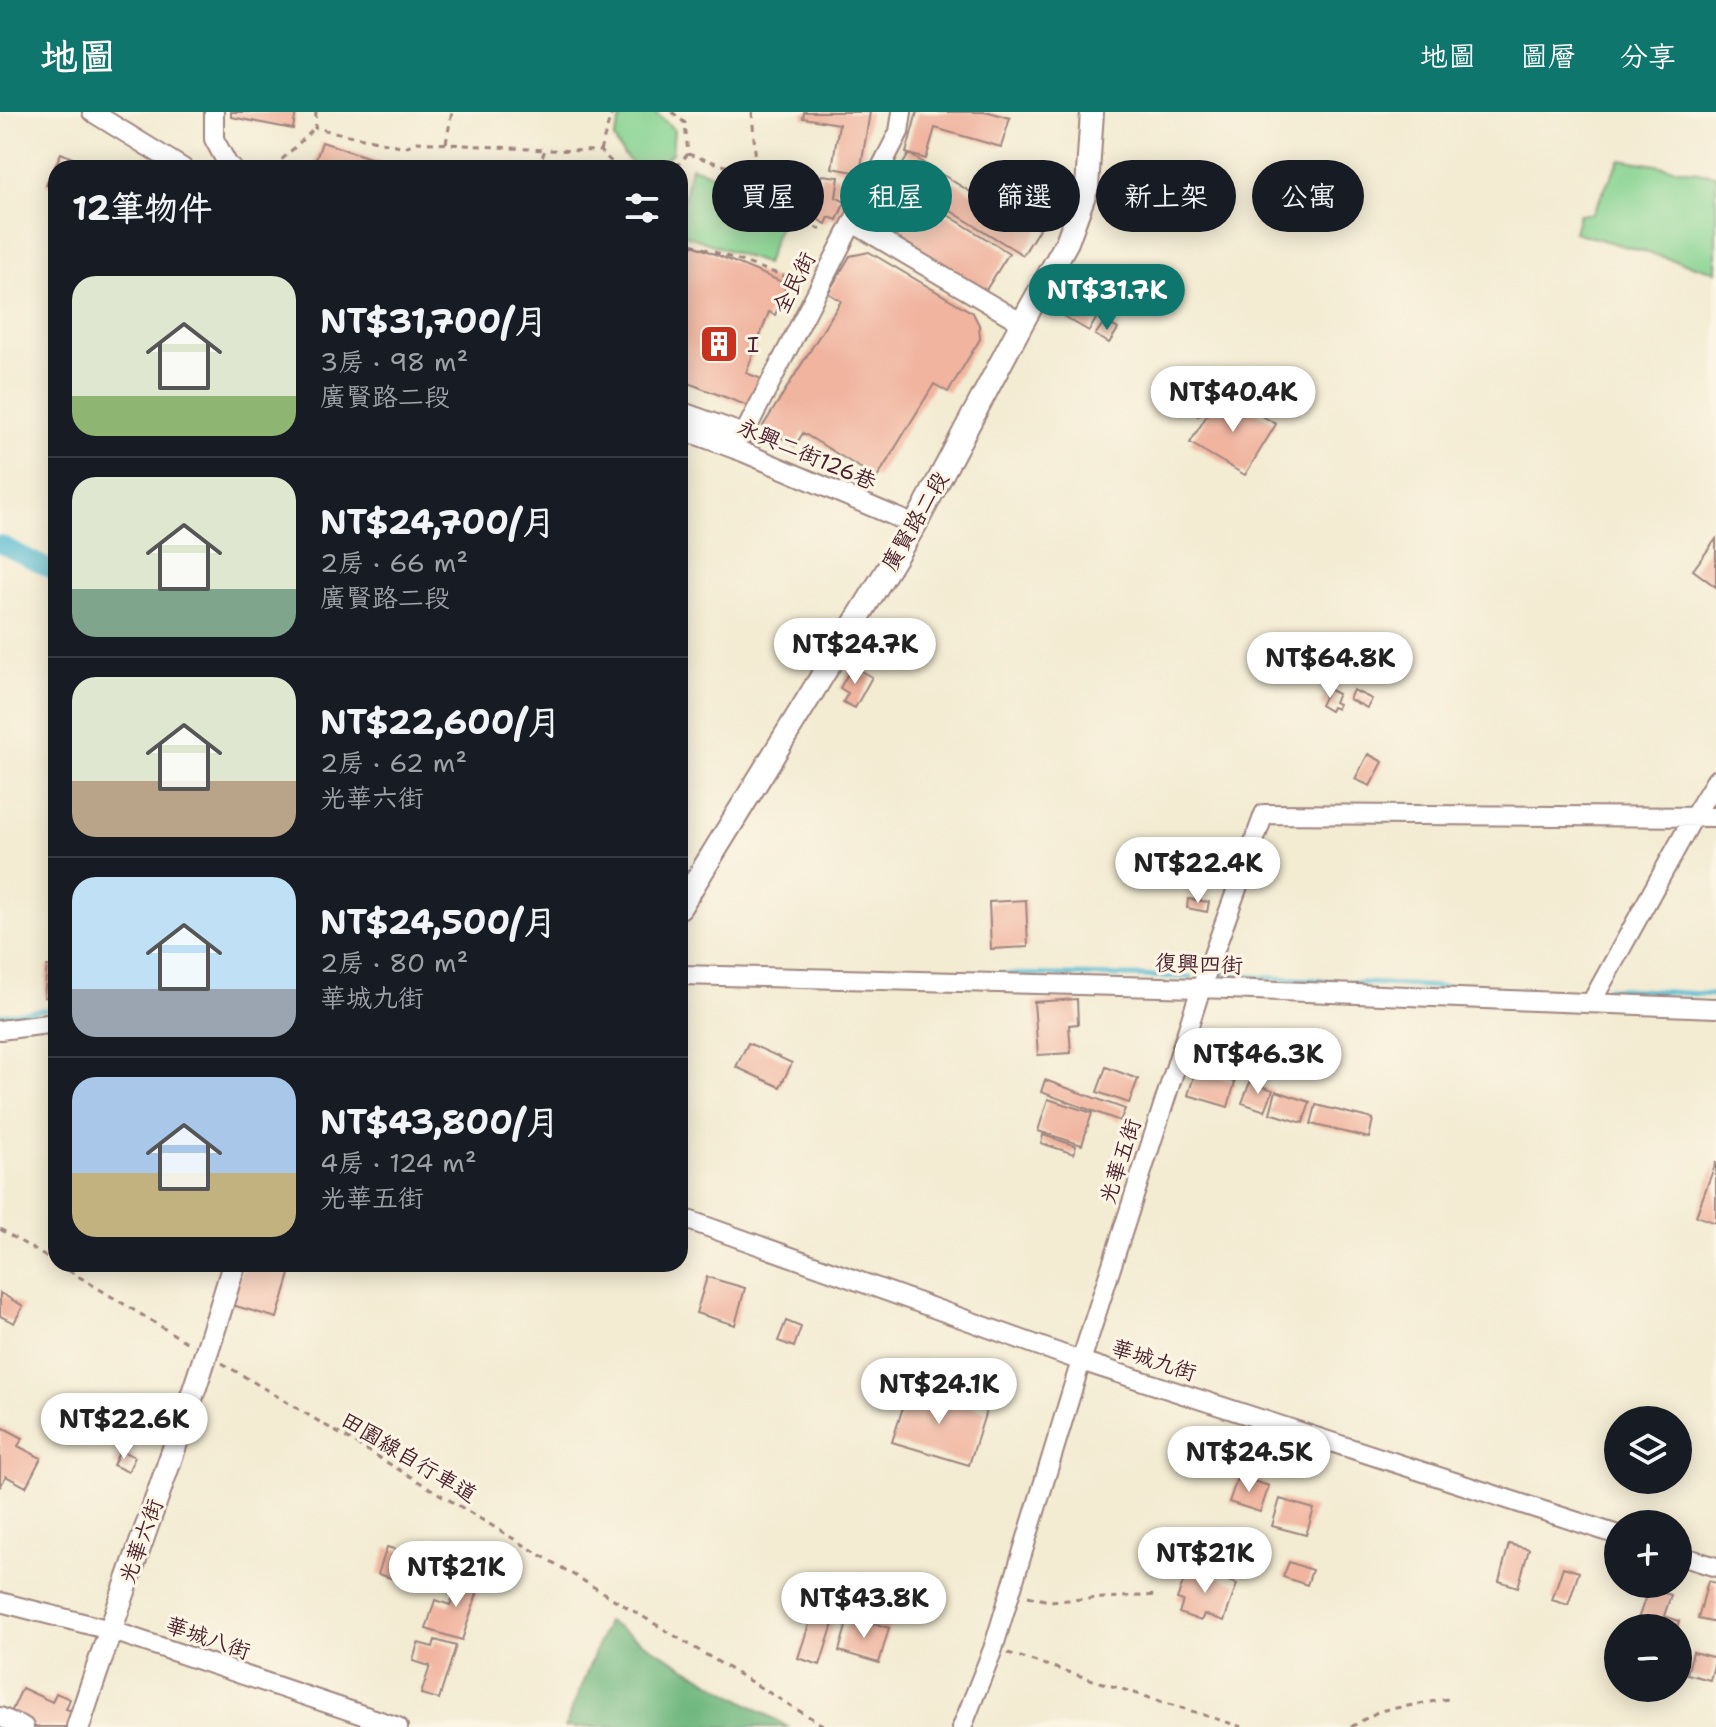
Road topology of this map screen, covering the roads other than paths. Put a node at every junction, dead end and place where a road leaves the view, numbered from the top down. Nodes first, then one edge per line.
1 (92, 112) edge
2 (214, 112) edge
3 (902, 112) edge
4 (1092, 112) edge
5 (170, 160) edge
6 (225, 160) edge
7 (885, 160) edge
8 (848, 232) edge
9 (868, 232) edge
10 (1022, 323) junction
11 (688, 414) edge
12 (688, 432) edge
13 (915, 525) junction
14 (1716, 780) edge
15 (1694, 816) junction
16 (1716, 817) edge
17 (688, 894) edge
18 (688, 975) edge
19 (1201, 988) junction
20 (1591, 1003) junction
21 (1716, 1008) edge
22 (48, 1024) edge
23 (0, 1030) edge
24 (688, 1220) edge
25 (232, 1272) edge
26 (1081, 1361) junction
27 (1604, 1530) edge
28 (1692, 1559) edge
29 (1716, 1567) edge
30 (0, 1602) edge
31 (110, 1630) junction
32 (0, 1717) edge
33 (24, 1727) edge
34 (78, 1727) edge
35 (398, 1727) edge
36 (962, 1727) edge

1 - 5 street
2 - 6 street
3 - 7 street, 全民街
4 - 10 street, 廣賢路二段
8 - 11 street, 全民街
9 - 10 street
10 - 13 street, 廣賢路二段
12 - 13 street, 永興二街126巷
13 - 17 street, 廣賢路二段
14 - 15 street
15 - 16 street, 光華五街
15 - 19 street, 光華五街
15 - 20 street
18 - 19 street, 復興四街
19 - 20 street, 復興四街
19 - 26 street, 光華五街
20 - 21 street, 復興四街
22 - 23 street
24 - 26 street, 華城九街
25 - 31 street, 光華六街
26 - 27 street, 華城九街
26 - 36 street, 光華五街
28 - 29 street
30 - 31 street, 華城八街
31 - 34 street, 光華六街
31 - 35 street, 華城八街
32 - 33 street

